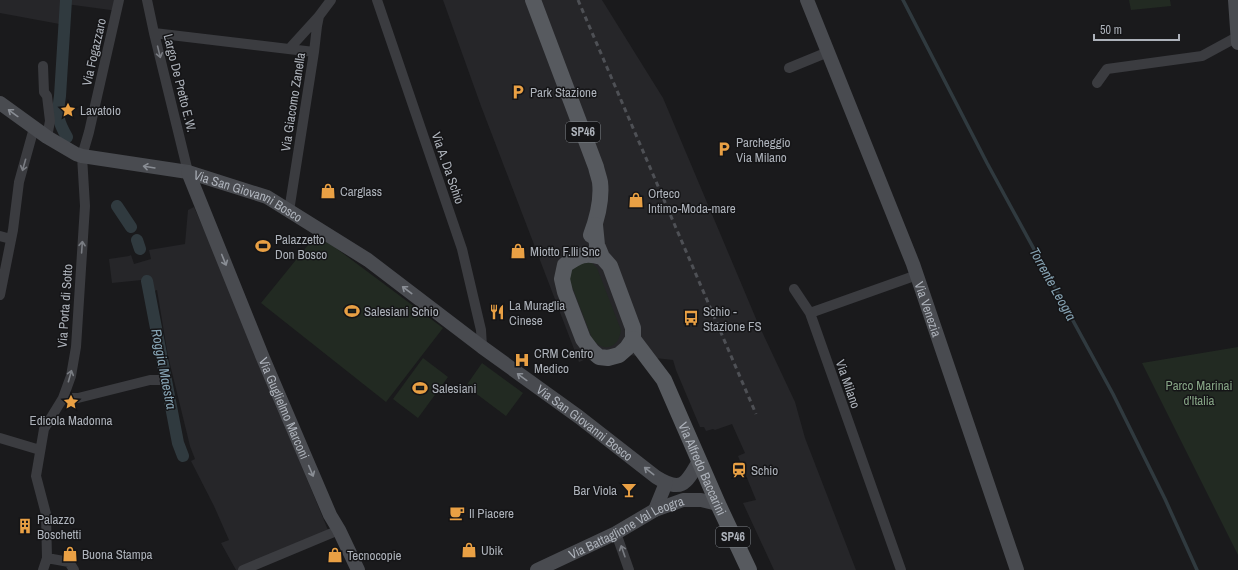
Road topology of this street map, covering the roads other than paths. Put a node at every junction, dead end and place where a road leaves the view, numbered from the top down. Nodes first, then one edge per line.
1 (119, 0) edge
2 (147, 0) edge
3 (331, 0) edge
4 (377, 0) edge
5 (532, 0) edge
6 (807, 0) edge
7 (1235, 0) edge
8 (319, 16) junction
9 (154, 33) junction
10 (1238, 37) edge
11 (1238, 44) edge
12 (289, 49) junction
13 (314, 52) junction
14 (828, 52) junction
15 (43, 66) dead end
16 (789, 68) dead end
17 (1097, 83) dead end
18 (0, 103) edge
19 (34, 128) junction
20 (47, 137) junction
21 (82, 156) junction
22 (188, 172) junction
23 (225, 184) junction
24 (289, 211) junction
25 (595, 225) junction
26 (0, 236) edge
27 (11, 239) junction
28 (217, 243) junction
29 (582, 254) junction
30 (606, 262) junction
31 (917, 275) junction
32 (794, 289) dead end
33 (0, 295) edge
34 (810, 313) junction
35 (633, 339) junction
36 (482, 347) junction
37 (619, 355) junction
38 (655, 367) junction
39 (162, 380) dead end
40 (63, 398) junction
41 (0, 438) edge
42 (40, 450) junction
43 (699, 460) junction
44 (666, 483) junction
45 (718, 504) junction
46 (655, 510) junction
47 (339, 530) junction
48 (616, 533) junction
49 (47, 558) junction
50 (42, 570) edge
51 (74, 570) edge
52 (243, 570) edge
53 (358, 570) edge
54 (537, 570) edge
55 (629, 570) edge
56 (749, 570) edge
57 (900, 570) edge
58 (1017, 570) edge

1 - 21 street, Via Fogazzaro
2 - 9 street, Largo De Pretto E.W.
3 - 8 street, Via Giacomo Zanella
4 - 36 street, Via A. Da Schio
5 - 25 main road, Via Alfredo Baccarini / SP46
6 - 14 street, Via Venezia
7 - 10 street
8 - 12 street
8 - 13 street, Via Giacomo Zanella
9 - 12 street
9 -> 22 street, Largo De Pretto E.W.
10 - 11 street
10 - 17 street
12 - 13 street
13 - 24 street, Via Giacomo Zanella
14 - 16 street
14 - 31 street, Via Venezia
15 - 20 street
19 -> 18 street, Via San Giovanni Bosco
19 - 20 street, Via San Giovanni Bosco
19 -> 27 street
20 - 21 street, Via San Giovanni Bosco
22 -> 21 street, Via San Giovanni Bosco
40 -> 21 street, Via Porta di Sotto
22 - 23 street, Via San Giovanni Bosco
22 - 28 street, Via Guglielmo Marconi
23 - 24 street, Via San Giovanni Bosco
23 - 28 street, Via Guglielmo Marconi
36 -> 24 street, Via San Giovanni Bosco
25 - 29 main road, Via Alfredo Baccarini / SP46
25 - 30 main road, Via Alfredo Baccarini / SP46
26 - 27 street
27 - 33 street
28 -> 47 street, Via Guglielmo Marconi
29 - 30 main road
29 - 37 main road
30 - 35 main road, Via Alfredo Baccarini / SP46
31 - 34 street
31 - 58 street, Via Venezia
32 - 34 street, Via Milano
34 - 57 street, Via Milano
35 - 37 main road
35 - 38 main road, Via Alfredo Baccarini / SP46
44 -> 36 street, Via San Giovanni Bosco
37 - 38 main road
38 - 43 main road, Via Alfredo Baccarini / SP46
39 - 40 street
40 - 42 street, Via Porta di Sotto
41 - 42 street
42 - 49 street, Via Porta di Sotto
43 - 44 street
43 - 45 main road, Via Alfredo Baccarini / SP46
44 - 46 street
45 - 46 street, Via Battaglione Val Leogra
45 - 56 main road, Via Alfredo Baccarini / SP46
46 - 48 street, Via Battaglione Val Leogra
47 - 52 street
47 - 53 street, Via Guglielmo Marconi
48 - 54 street, Via Battaglione Val Leogra
55 -> 48 street
49 - 50 street
49 - 51 street

